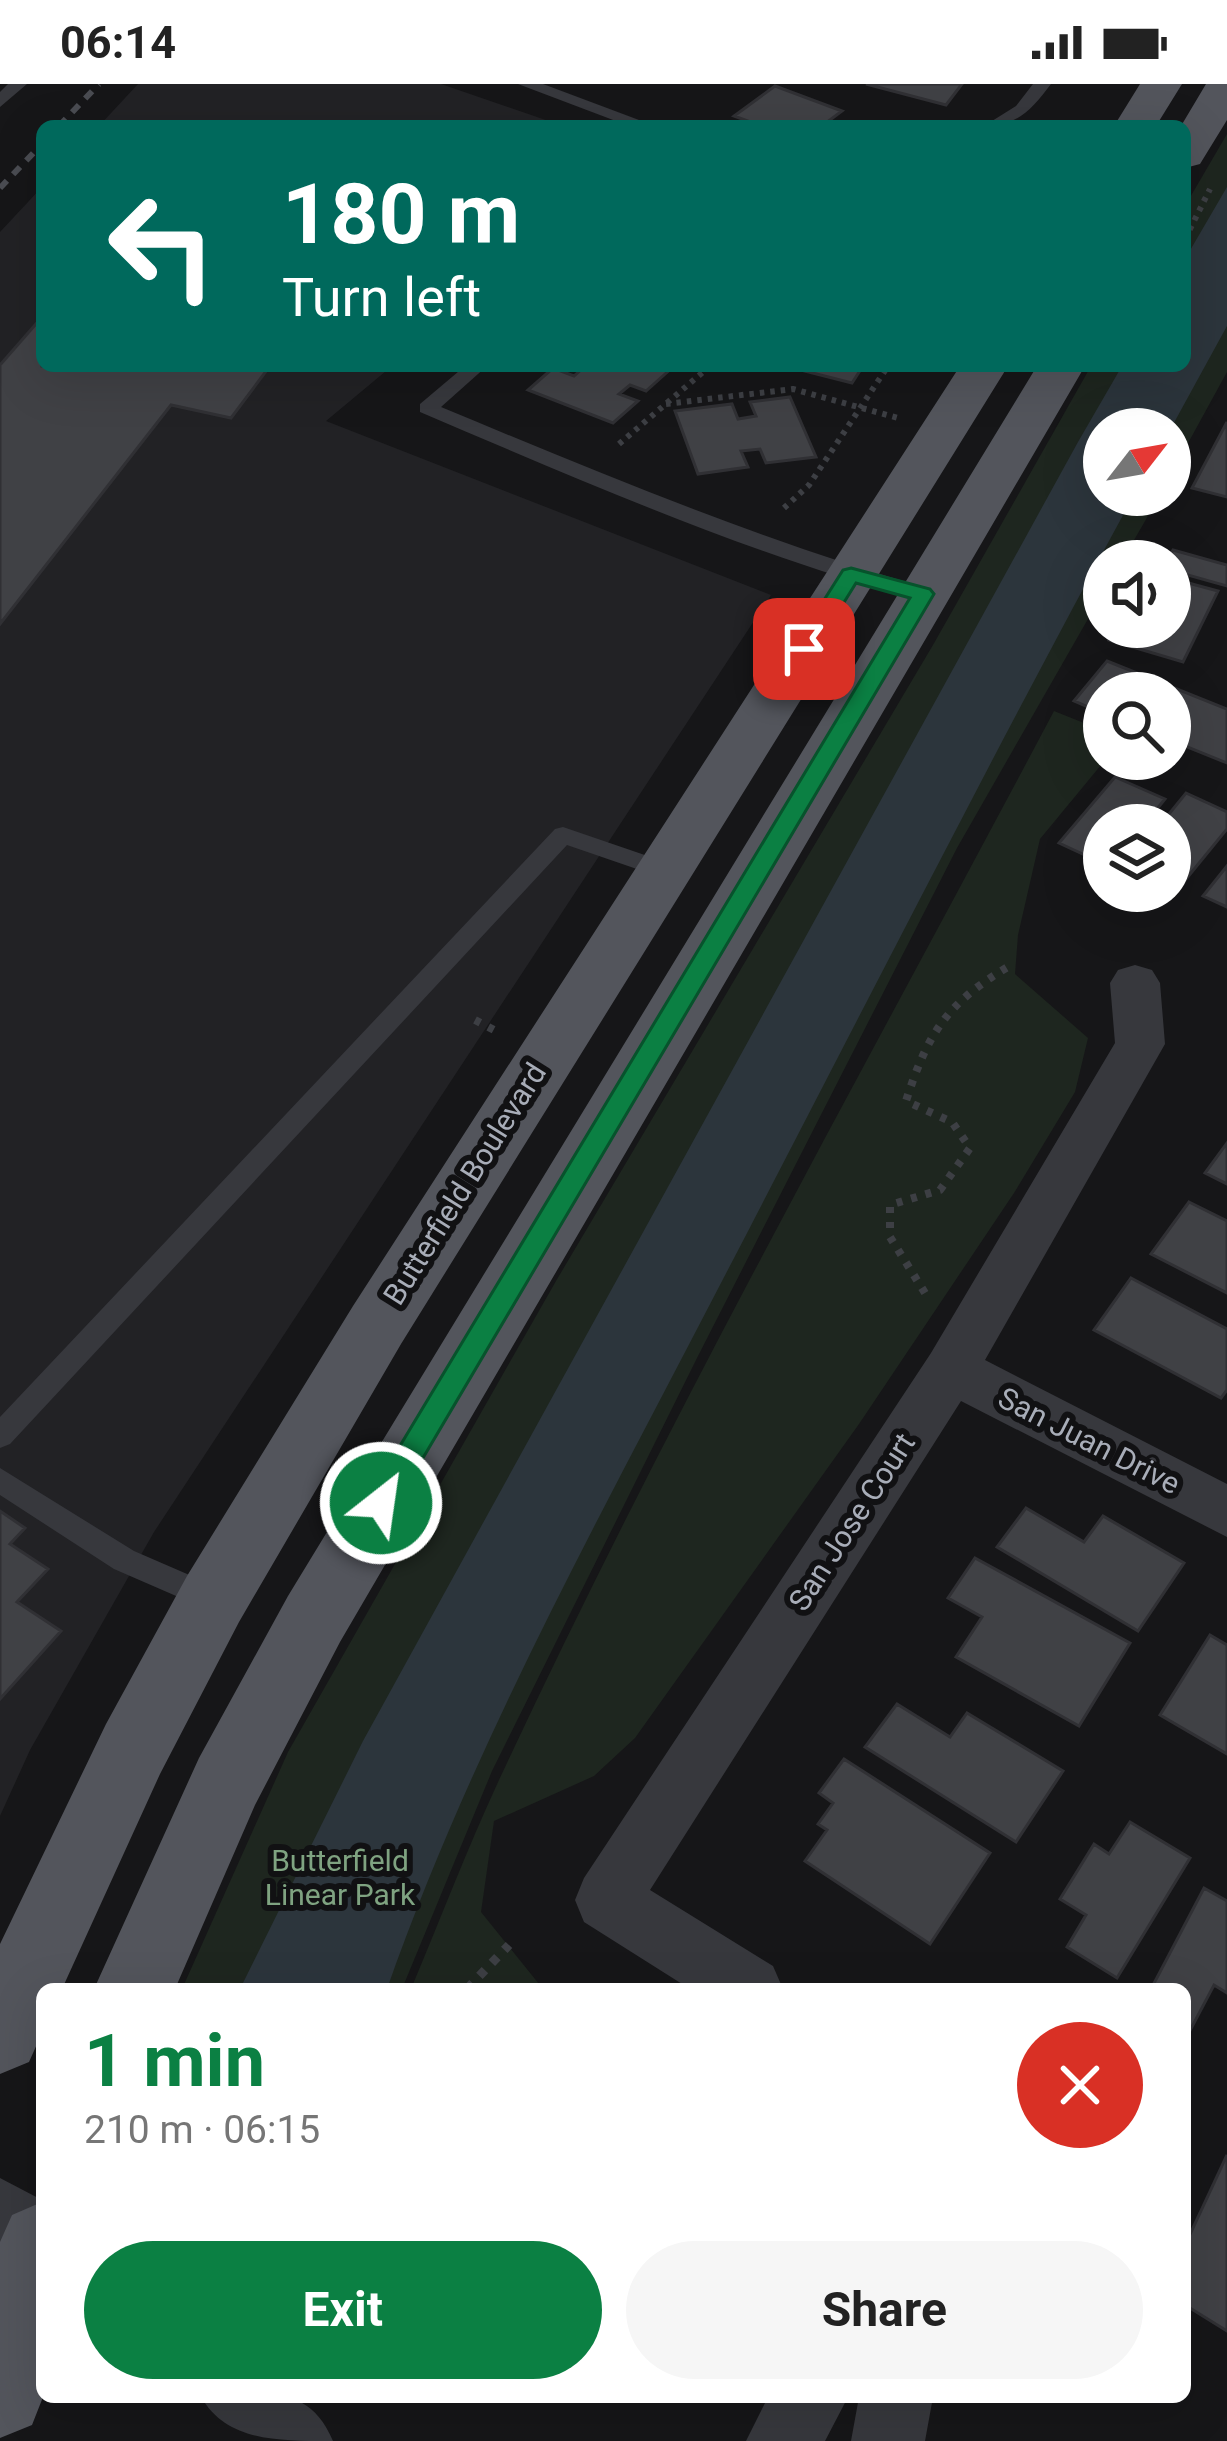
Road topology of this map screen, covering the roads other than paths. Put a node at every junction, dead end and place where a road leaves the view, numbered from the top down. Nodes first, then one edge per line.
1 (18, 84) edge
2 (527, 84) edge
3 (1042, 84) edge
4 (1161, 84) edge
5 (1227, 84) edge
6 (553, 88) edge
7 (0, 102) edge
8 (631, 120) edge
9 (1003, 120) edge
10 (1139, 120) edge
11 (1201, 165) edge
12 (470, 372) edge
13 (980, 372) edge
14 (1057, 372) edge
15 (851, 575) junction
16 (923, 594) junction
17 (663, 870) junction
18 (1135, 983) dead end
19 (951, 1369) junction
20 (0, 1436) edge
21 (0, 1480) edge
22 (1227, 1512) edge
23 (213, 1600) junction
24 (137, 1983) edge
25 (740, 1983) edge
26 (0, 2033) edge
27 (0, 2212) edge
28 (36, 2239) edge
29 (36, 2265) edge
30 (0, 2393) edge
31 (246, 2403) edge
32 (807, 2403) edge
33 (895, 2403) edge
34 (296, 2441) edge
35 (783, 2441) edge
36 (888, 2441) edge

1 - 7 lane
2 - 6 lane
3 - 9 lane
4 - 10 main road
5 - 11 main road
6 - 8 lane
12 - 15 lane
13 - 15 main road, Butterfield Boulevard
14 - 16 main road
15 - 16 lane
15 - 17 main road, Butterfield Boulevard
16 - 24 main road
17 - 20 lane
17 - 23 main road, Butterfield Boulevard
18 - 19 street, San Jose Court
19 - 22 street, San Juan Drive
19 - 25 street, San Jose Court
21 - 23 lane
23 - 26 main road, Butterfield Boulevard
27 - 28 street
29 - 30 main road
31 - 34 street
32 - 35 street
33 - 36 street

